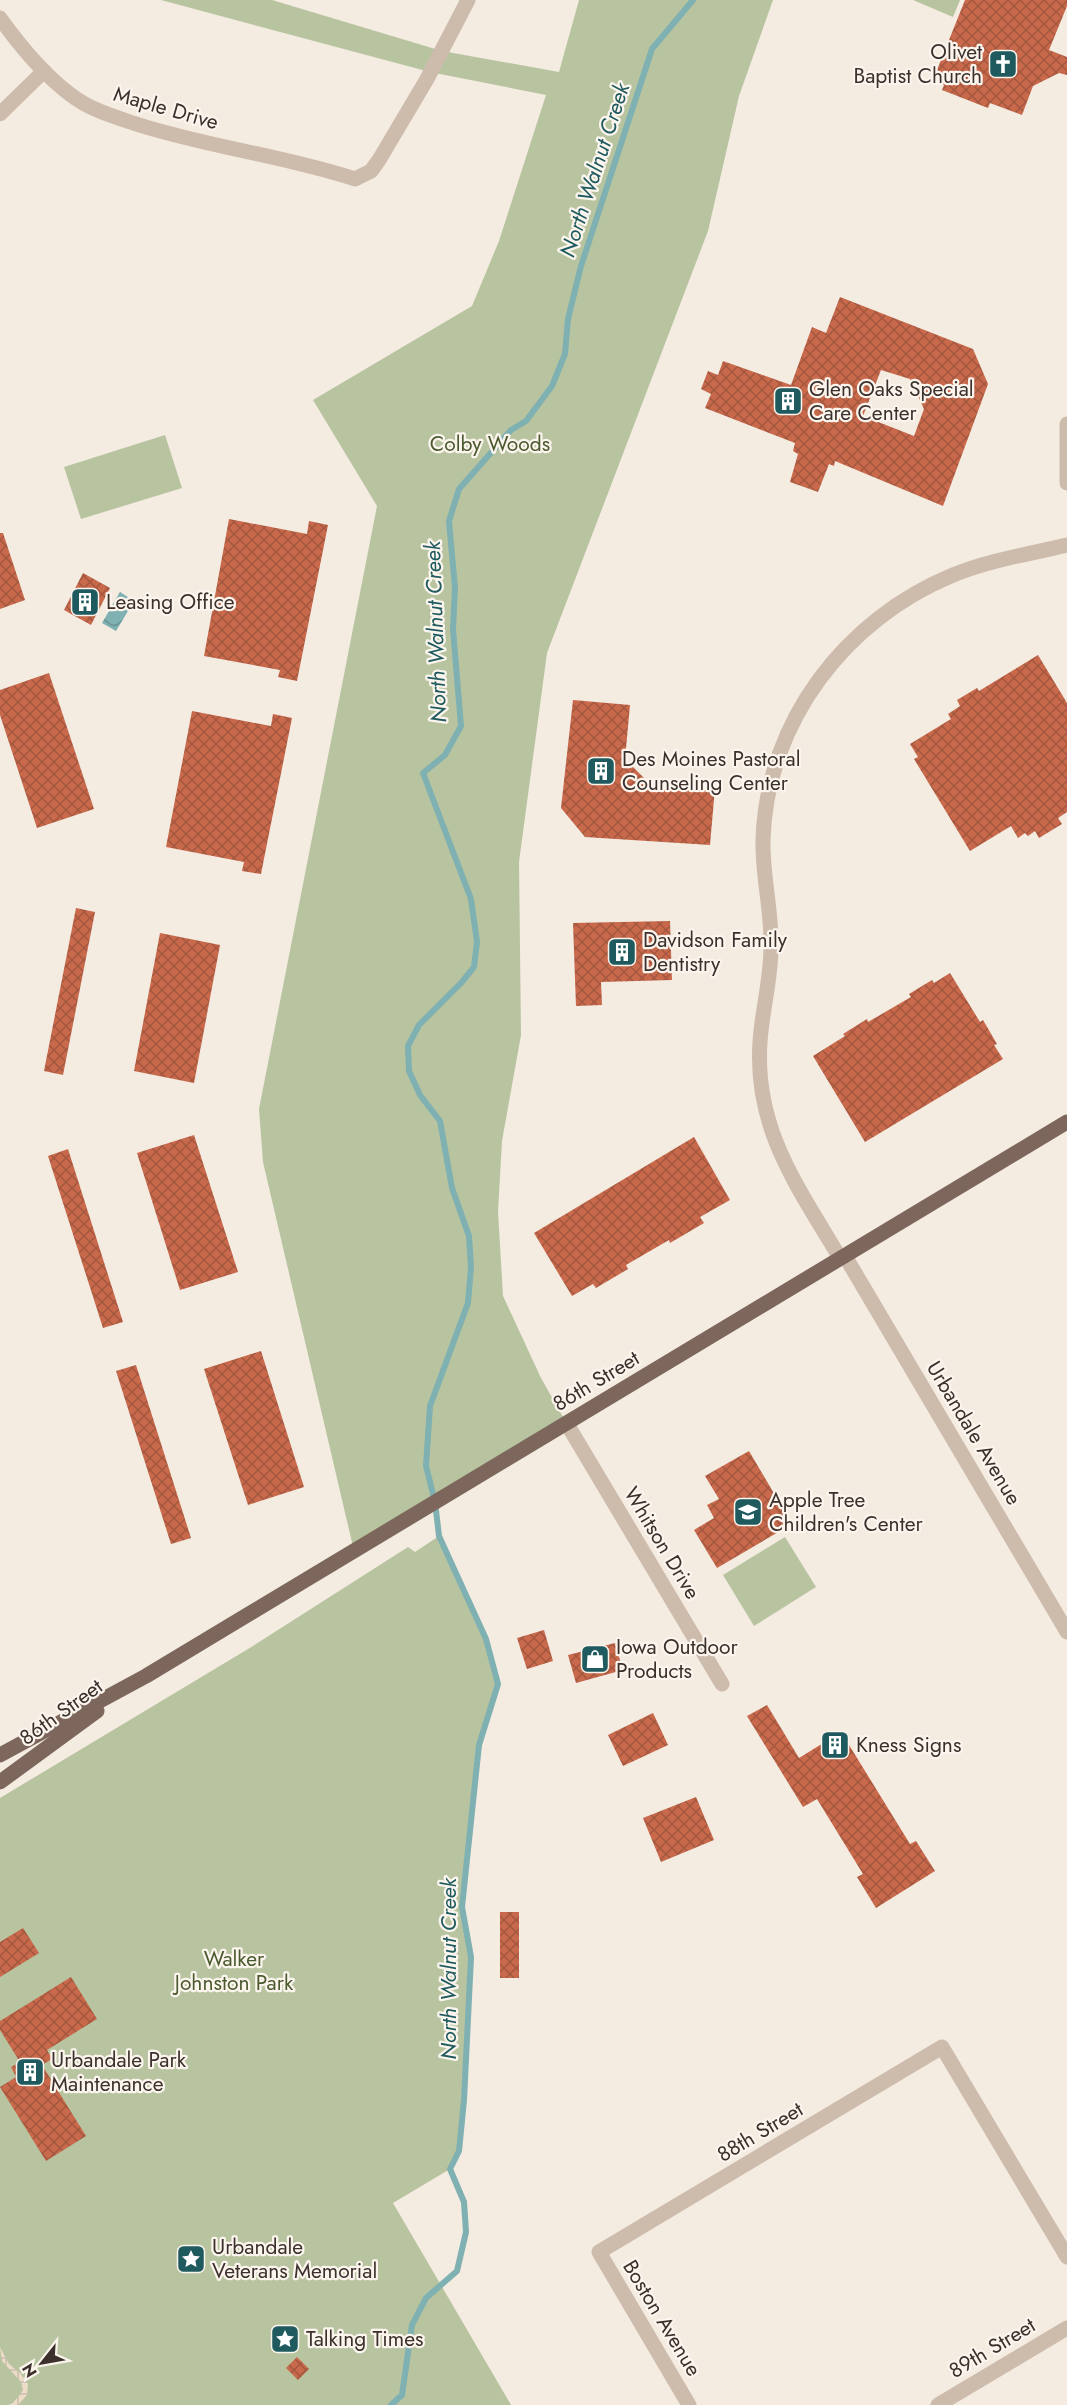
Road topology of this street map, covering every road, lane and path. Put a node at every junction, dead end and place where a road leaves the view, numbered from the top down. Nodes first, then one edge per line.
1 (468, 0) edge
2 (0, 18) edge
3 (44, 71) junction
4 (0, 114) edge
5 (1067, 424) edge
6 (1067, 483) edge
7 (1067, 545) edge
8 (1067, 1122) edge
9 (843, 1257) junction
10 (567, 1424) junction
11 (1067, 1632) edge
12 (146, 1676) junction
13 (722, 1684) dead end
14 (0, 1755) edge
15 (0, 1782) edge
16 (599, 2252) joint
17 (1067, 2257) edge
18 (1067, 2328) edge
19 (690, 2405) edge
20 (938, 2405) edge

1 - 3 street, Maple Drive
2 - 3 street, Maple Drive
3 - 4 street
5 - 6 street
7 - 9 street, Urbandale Avenue
8 - 9 main road, 86th Street
9 - 10 main road, 86th Street
9 - 11 street, Urbandale Avenue
10 - 12 main road, 86th Street
10 - 13 street, Whitson Drive
12 - 14 main road, 86th Street
12 - 15 main road, 86th Street
16 - 17 street, 88th Street
16 - 19 street, Boston Avenue
18 - 20 street, 89th Street

